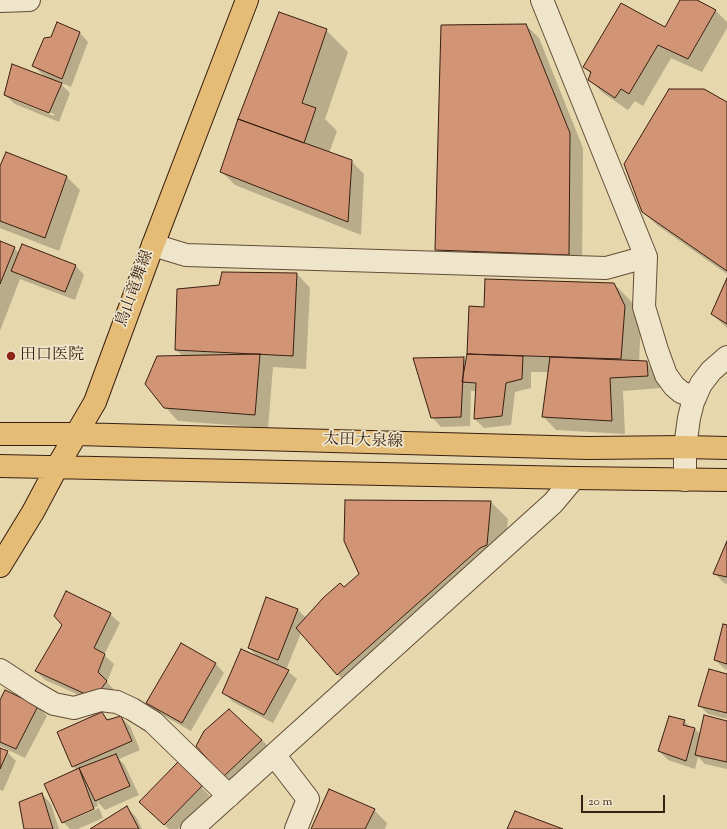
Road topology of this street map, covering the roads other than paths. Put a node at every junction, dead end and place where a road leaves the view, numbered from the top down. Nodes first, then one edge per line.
1 (28, 0) edge
2 (247, 0) edge
3 (542, 0) edge
4 (0, 1) edge
5 (153, 245) junction
6 (646, 257) junction
7 (727, 357) edge
8 (695, 398) junction
9 (0, 434) edge
10 (76, 434) junction
11 (685, 447) junction
12 (727, 448) edge
13 (0, 466) edge
14 (57, 467) junction
15 (574, 478) junction
16 (685, 480) junction
17 (727, 480) edge
18 (0, 566) edge
19 (0, 670) edge
20 (275, 756) junction
21 (229, 796) junction
22 (192, 829) edge
23 (296, 829) edge

1 - 4 street
2 - 5 main road, 鳥山竜舞線
3 - 6 street
5 - 6 street
5 - 10 main road, 鳥山竜舞線
6 - 8 street
7 - 8 street
8 - 11 street
9 - 10 main road, 太田大泉線
10 - 11 main road, 太田大泉線
10 - 14 main road, 鳥山竜舞線
11 - 12 main road, 太田大泉線
11 - 16 street
13 - 14 main road, 太田大泉線
14 - 15 main road, 太田大泉線
14 - 18 main road, 鳥山竜舞線
15 - 16 main road, 太田大泉線
15 - 20 street
16 - 17 main road, 太田大泉線
19 - 21 street
20 - 21 street
20 - 23 street
21 - 22 street

